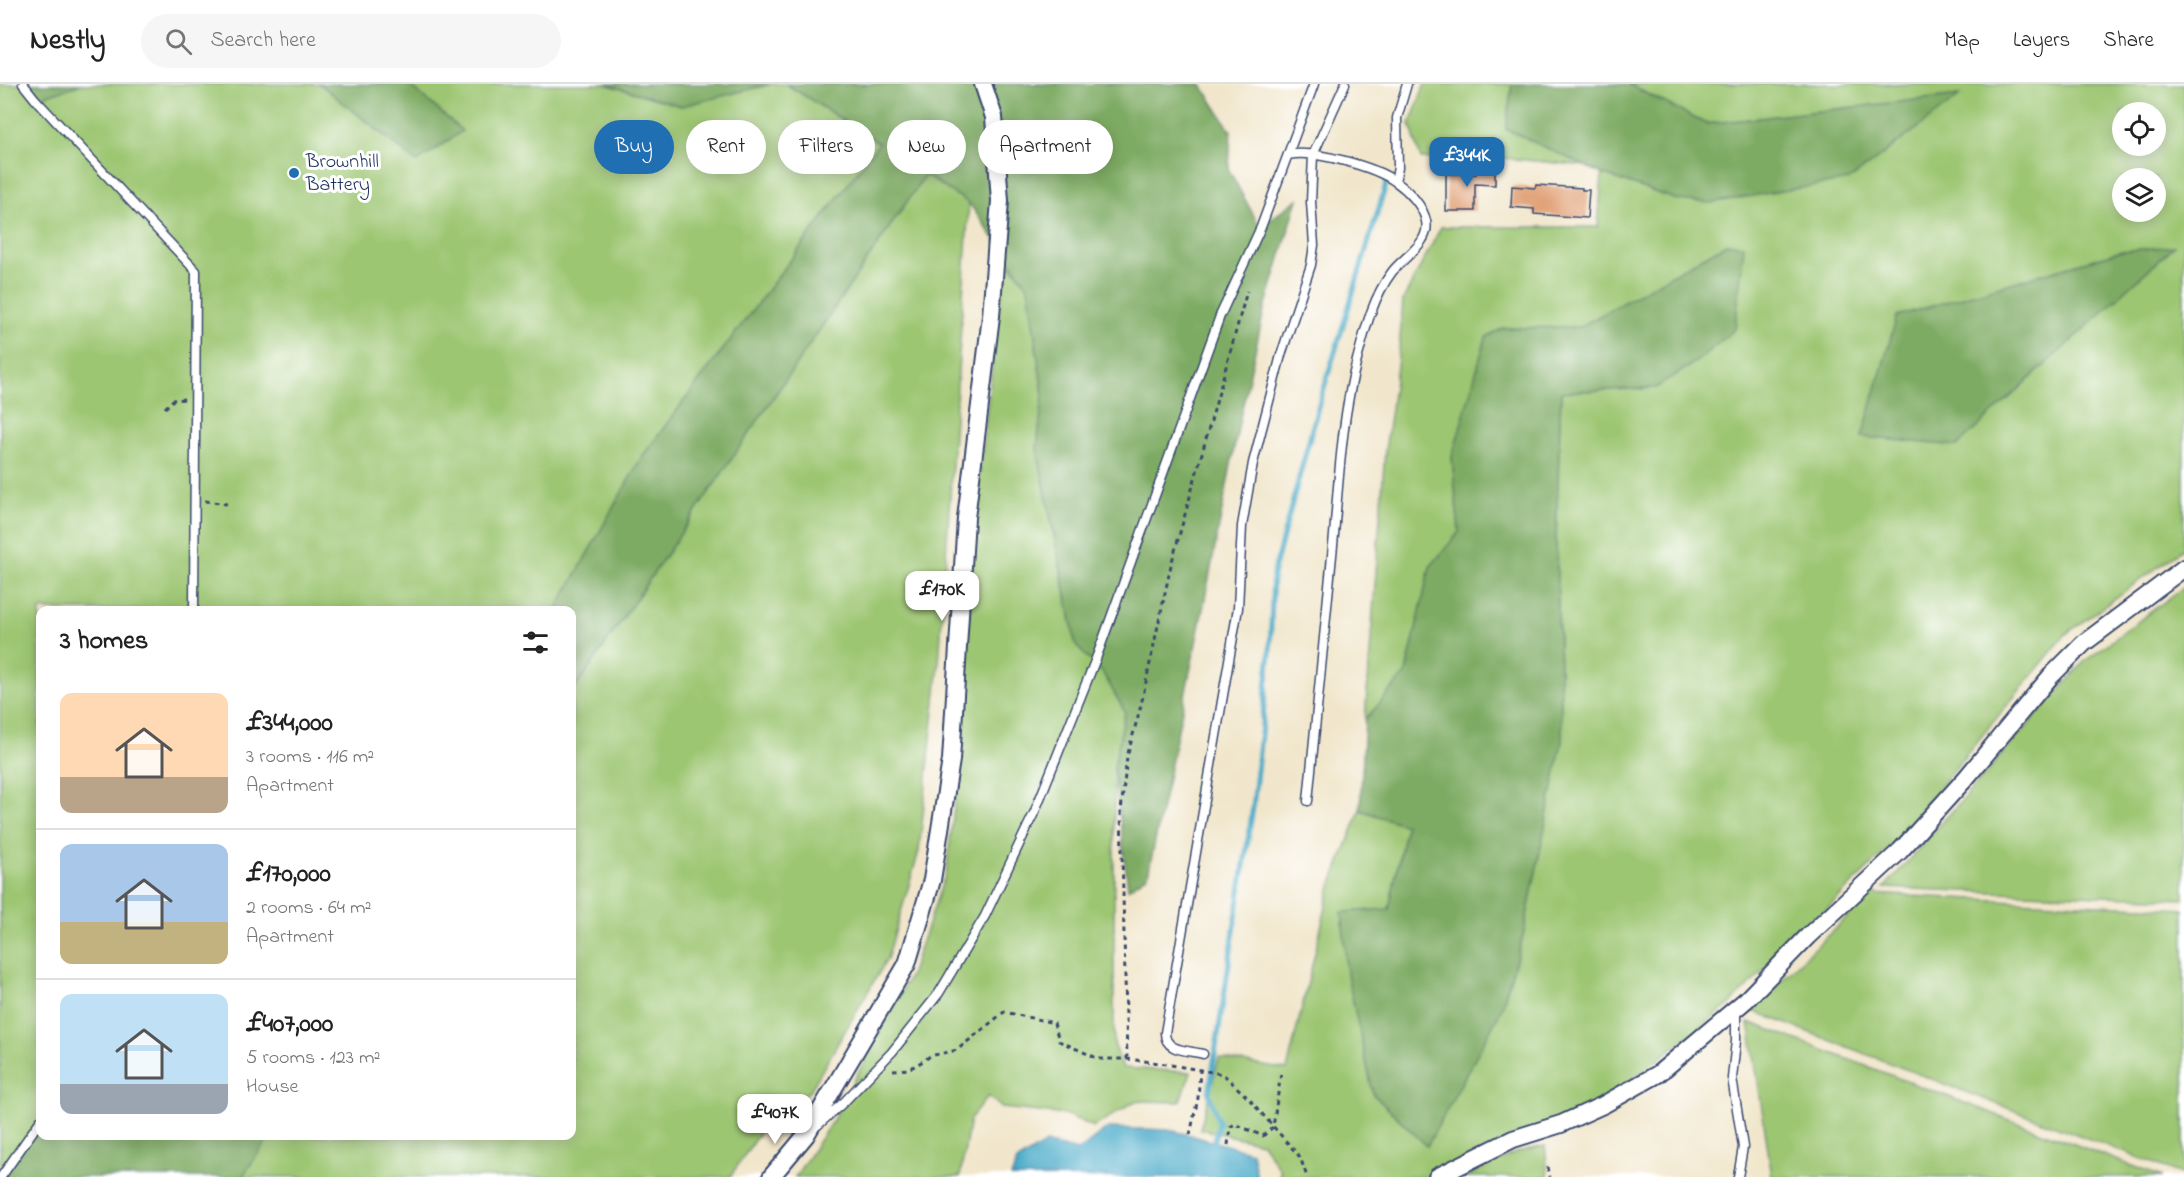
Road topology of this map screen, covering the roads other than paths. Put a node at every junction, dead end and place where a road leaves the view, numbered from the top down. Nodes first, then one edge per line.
1 (23, 84) edge
2 (983, 84) edge
3 (1314, 84) edge
4 (1344, 84) edge
5 (1407, 84) edge
6 (1313, 154) junction
7 (1288, 155) junction
8 (1395, 181) junction
9 (2184, 568) edge
10 (194, 606) edge
11 (1308, 801) dead end
12 (1736, 1008) junction
13 (1203, 1054) dead end
14 (36, 1127) edge
15 (806, 1135) junction
16 (1, 1177) edge
17 (771, 1177) edge
18 (1437, 1177) edge
19 (1738, 1177) edge

1 - 10 lane
2 - 15 street
3 - 7 lane
4 - 6 lane
5 - 8 lane
6 - 7 lane
6 - 8 lane
6 - 13 lane
7 - 15 lane
8 - 11 lane
9 - 12 street
12 - 18 street
12 - 19 lane
14 - 16 lane
15 - 17 street

